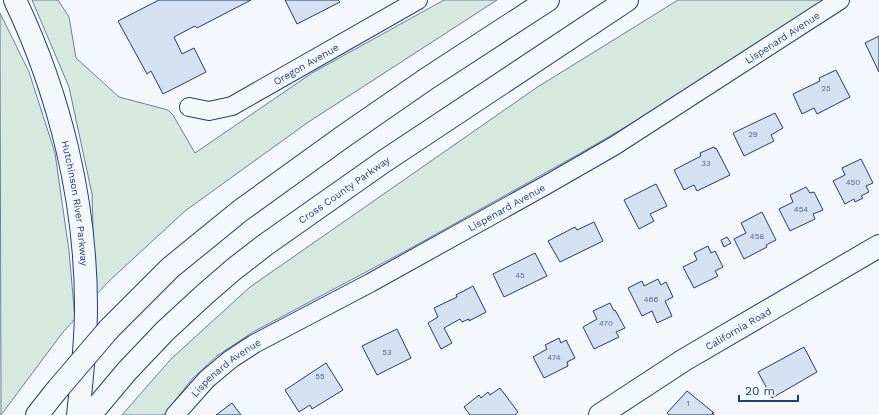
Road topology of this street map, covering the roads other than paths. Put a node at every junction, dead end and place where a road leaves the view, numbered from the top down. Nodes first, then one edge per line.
1 (15, 0) edge
2 (418, 0) edge
3 (548, 0) edge
4 (627, 0) edge
5 (840, 0) edge
6 (189, 107) dead end
7 (879, 246) edge
8 (37, 415) edge
9 (78, 415) edge
10 (90, 415) edge
11 (175, 415) edge
12 (600, 415) edge

1 - 9 main road, Hutchinson River Parkway
2 - 6 street, Oregon Avenue
3 - 8 main road, bridge
4 - 10 main road, Cross County Parkway
5 - 11 street, Lispenard Avenue
7 - 12 main road, California Road

